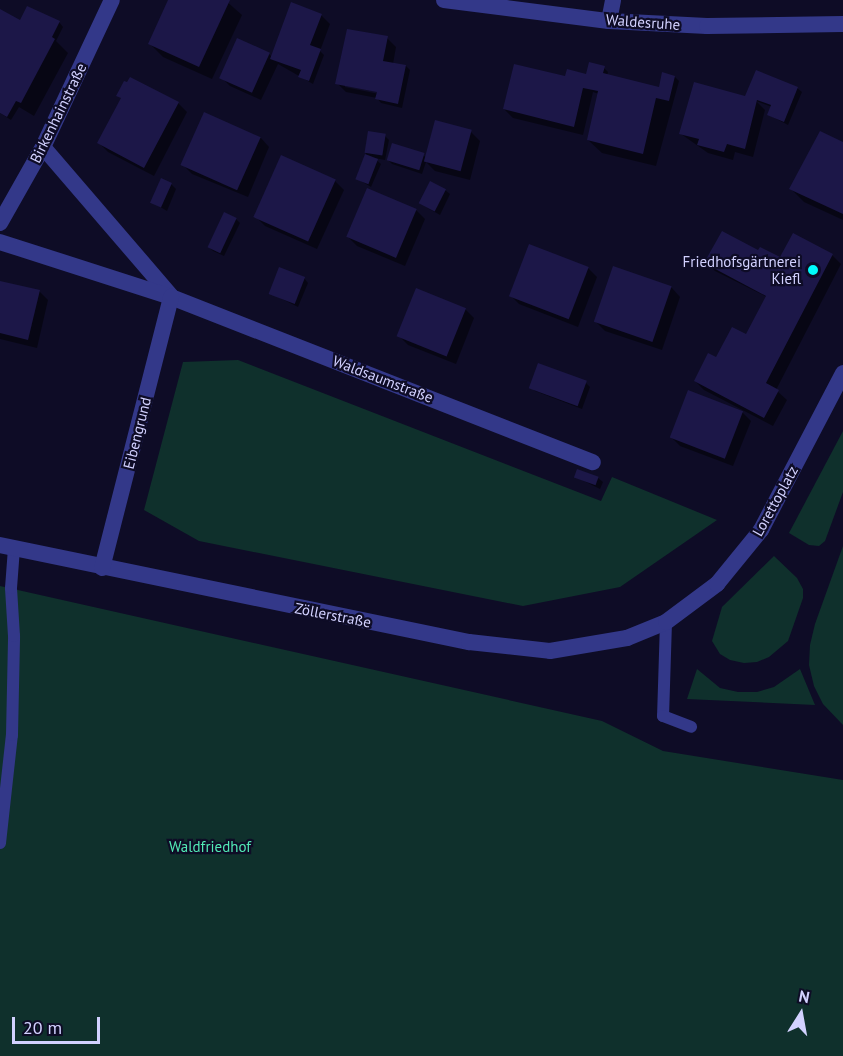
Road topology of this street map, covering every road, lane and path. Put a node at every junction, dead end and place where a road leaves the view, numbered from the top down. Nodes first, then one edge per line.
1 (112, 0) edge
2 (444, 0) edge
3 (613, 0) edge
4 (609, 21) junction
5 (843, 24) edge
6 (43, 147) junction
7 (0, 223) edge
8 (0, 242) edge
9 (171, 297) junction
10 (843, 373) edge
11 (593, 462) dead end
12 (7, 547) edge
13 (102, 568) junction
14 (666, 622) junction
15 (691, 727) dead end
16 (0, 843) edge

1 - 6 street, Birkenhainstraße
2 - 4 street, Waldesruhe
3 - 4 street
4 - 5 street, Waldesruhe
6 - 7 street, Birkenhainstraße
6 - 9 street, Waldsaumstraße
8 - 9 street, Waldsaumstraße
9 - 11 street, Waldsaumstraße
9 - 13 street, Eibengrund
10 - 14 street, Lorettoplatz
12 - 13 street, Zöllerstraße
12 - 16 lane
13 - 14 street, Zöllerstraße
14 - 15 lane

